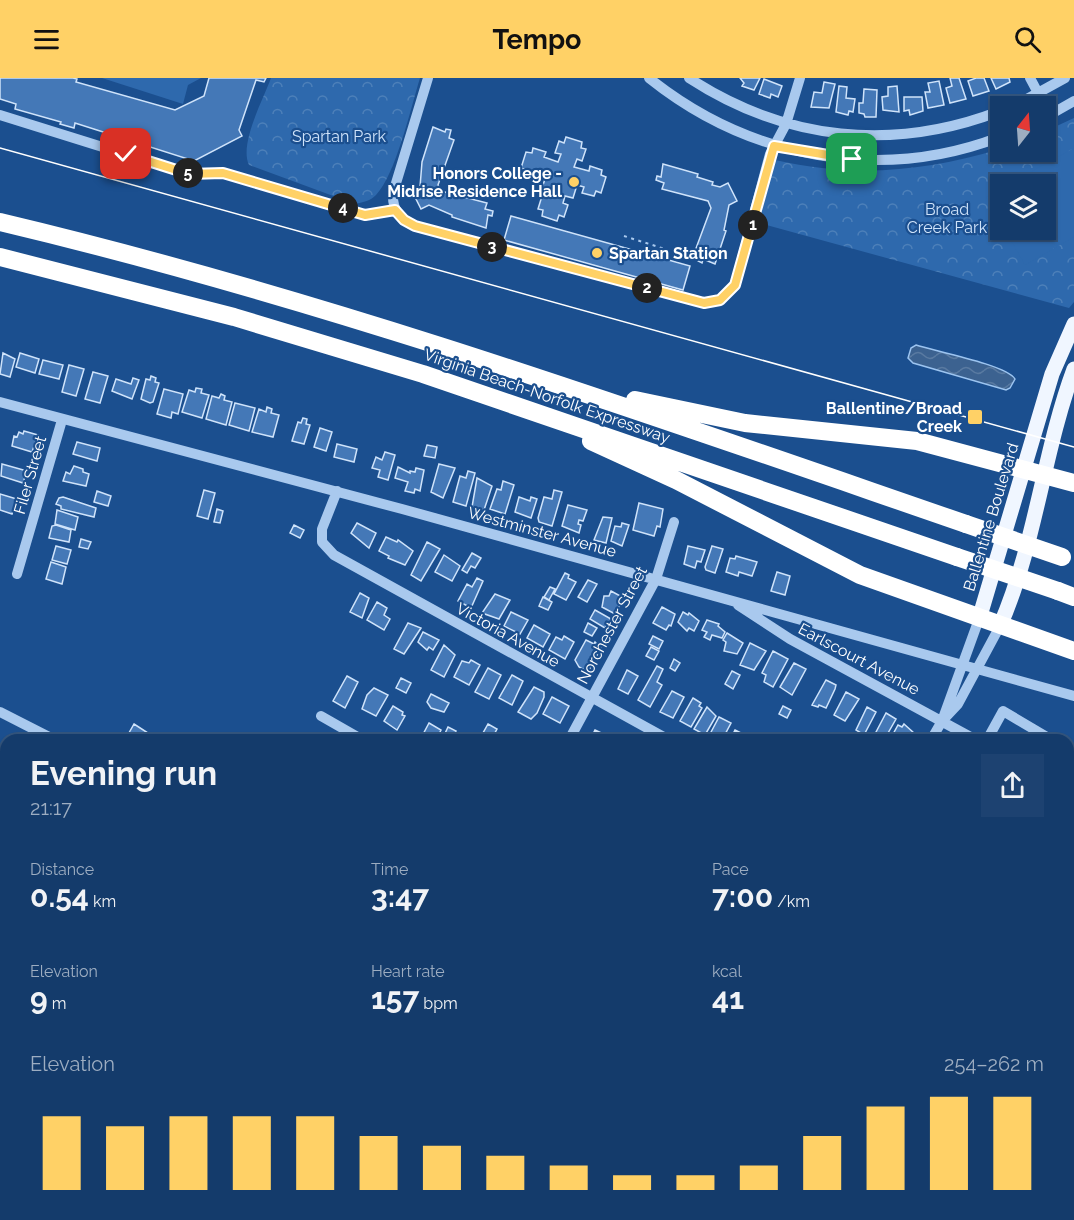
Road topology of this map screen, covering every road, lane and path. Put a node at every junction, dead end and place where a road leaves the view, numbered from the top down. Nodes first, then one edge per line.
1 (428, 78) edge
2 (649, 78) edge
3 (689, 78) edge
4 (800, 78) edge
5 (1030, 78) edge
6 (1065, 78) edge
7 (1038, 93) junction
8 (1032, 96) edge
9 (1039, 96) edge
10 (1074, 101) edge
11 (1056, 107) edge
12 (990, 114) edge
13 (0, 115) edge
14 (786, 124) junction
15 (990, 140) edge
16 (774, 146) junction
17 (395, 210) junction
18 (0, 222) edge
19 (624, 236) dead end
20 (664, 249) dead end
21 (0, 257) edge
22 (1074, 324) edge
23 (1074, 369) edge
24 (560, 384) junction
25 (0, 402) edge
26 (545, 414) junction
27 (62, 420) junction
28 (1023, 468) junction
29 (1046, 475) junction
30 (1074, 483) edge
31 (337, 491) junction
32 (674, 522) dead end
33 (1068, 559) edge
34 (17, 574) dead end
35 (656, 579) junction
36 (1066, 594) edge
37 (731, 600) junction
38 (980, 619) junction
39 (1000, 626) junction
40 (1074, 651) edge
41 (962, 665) junction
42 (977, 669) junction
43 (1074, 696) edge
44 (591, 698) junction
45 (0, 712) edge
46 (321, 716) dead end
47 (942, 721) junction
48 (43, 734) edge
49 (352, 734) edge
50 (572, 734) edge
51 (658, 734) edge
52 (934, 734) edge
53 (965, 734) edge
54 (990, 734) edge
55 (1042, 734) edge

1 - 17 street
2 - 16 street
3 - 14 street
4 - 14 street
5 - 7 street
6 - 7 street
7 - 8 street
7 - 9 street
10 - 11 street
12 - 14 street
13 - 17 street
14 - 16 street
15 - 16 street
16 - 17 street
18 - 24 highway, Virginia Beach-Norfolk Expressway
19 - 20 path
21 - 26 highway, Virginia Beach-Norfolk Expressway
22 - 28 main road, Ballentine Boulevard
23 - 29 main road, Ballentine Boulevard
24 - 28 highway
24 - 33 highway, Virginia Beach-Norfolk Expressway, bridge
25 - 27 street, Westminster Avenue
26 - 36 highway, Virginia Beach-Norfolk Expressway, bridge
26 - 38 highway
27 - 31 street, Westminster Avenue
27 - 34 street, Filer Street
28 - 29 highway
28 - 38 main road, Ballentine Boulevard
29 - 30 highway
29 - 39 main road, Ballentine Boulevard
31 - 35 street, Westminster Avenue
31 - 44 street, Victoria Avenue
32 - 35 street, Norchester Street
35 - 37 street, Westminster Avenue
35 - 44 street, Norchester Street
37 - 41 street, Westminster Avenue
37 - 47 street, Earlscourt Avenue
38 - 39 highway
38 - 41 street, Ballentine Boulevard
39 - 40 highway
39 - 42 street, Ballentine Boulevard
41 - 42 street, Westminster Avenue
41 - 47 street, Ballentine Boulevard
42 - 43 street, Westminster Avenue
42 - 47 street, Ballentine Boulevard
44 - 50 street, Norchester Street
44 - 51 street, Victoria Avenue
45 - 48 street
46 - 49 street
47 - 52 street, Ballentine Boulevard
47 - 53 street, Earlscourt Avenue
54 - 55 street

